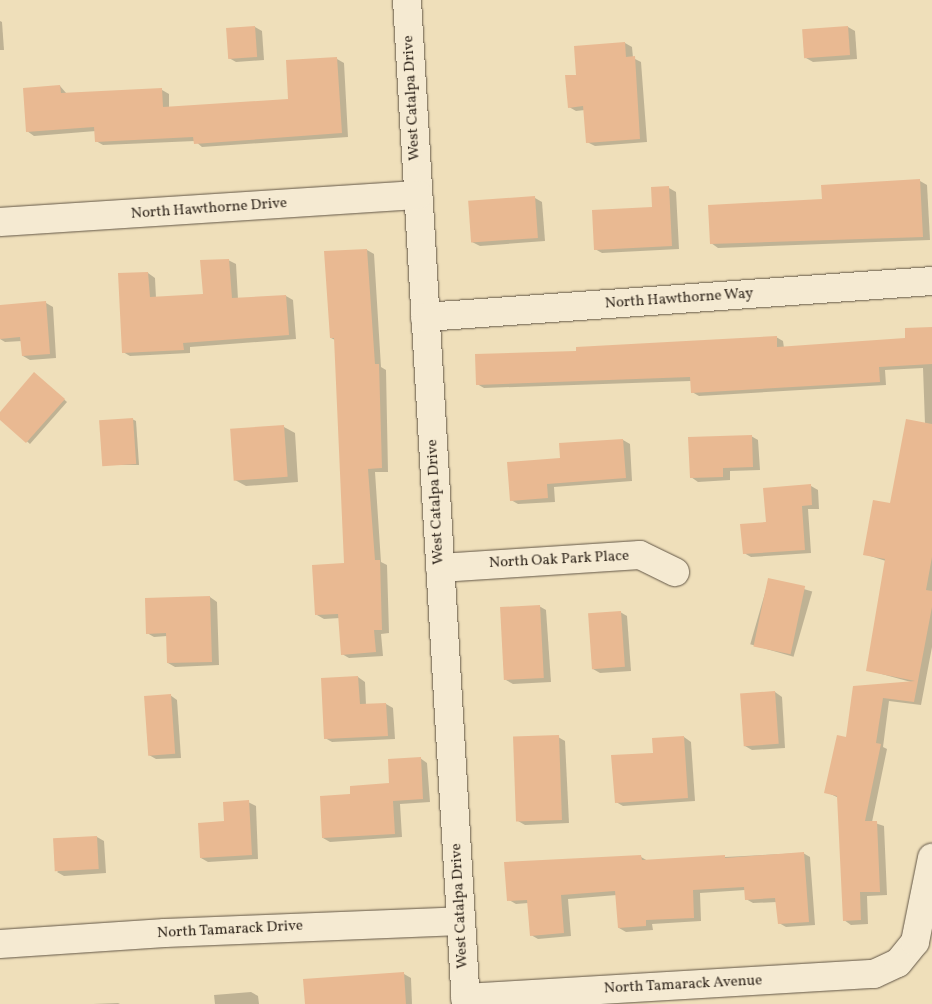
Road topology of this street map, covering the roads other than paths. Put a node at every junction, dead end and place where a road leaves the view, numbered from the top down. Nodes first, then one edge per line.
1 (407, 0) edge
2 (418, 195) junction
3 (0, 222) edge
4 (932, 281) edge
5 (425, 317) junction
6 (440, 568) junction
7 (675, 572) dead end
8 (932, 858) edge
9 (461, 921) junction
10 (0, 944) edge
11 (465, 1001) edge

1 - 2 street, West Catalpa Drive
2 - 3 street, North Hawthorne Drive
2 - 5 street, West Catalpa Drive
4 - 5 street, North Hawthorne Way
5 - 6 street, West Catalpa Drive
6 - 7 street, North Oak Park Place
6 - 9 street, West Catalpa Drive
8 - 11 street, North Tamarack Avenue
9 - 10 street, North Tamarack Drive
9 - 11 street, West Catalpa Drive

